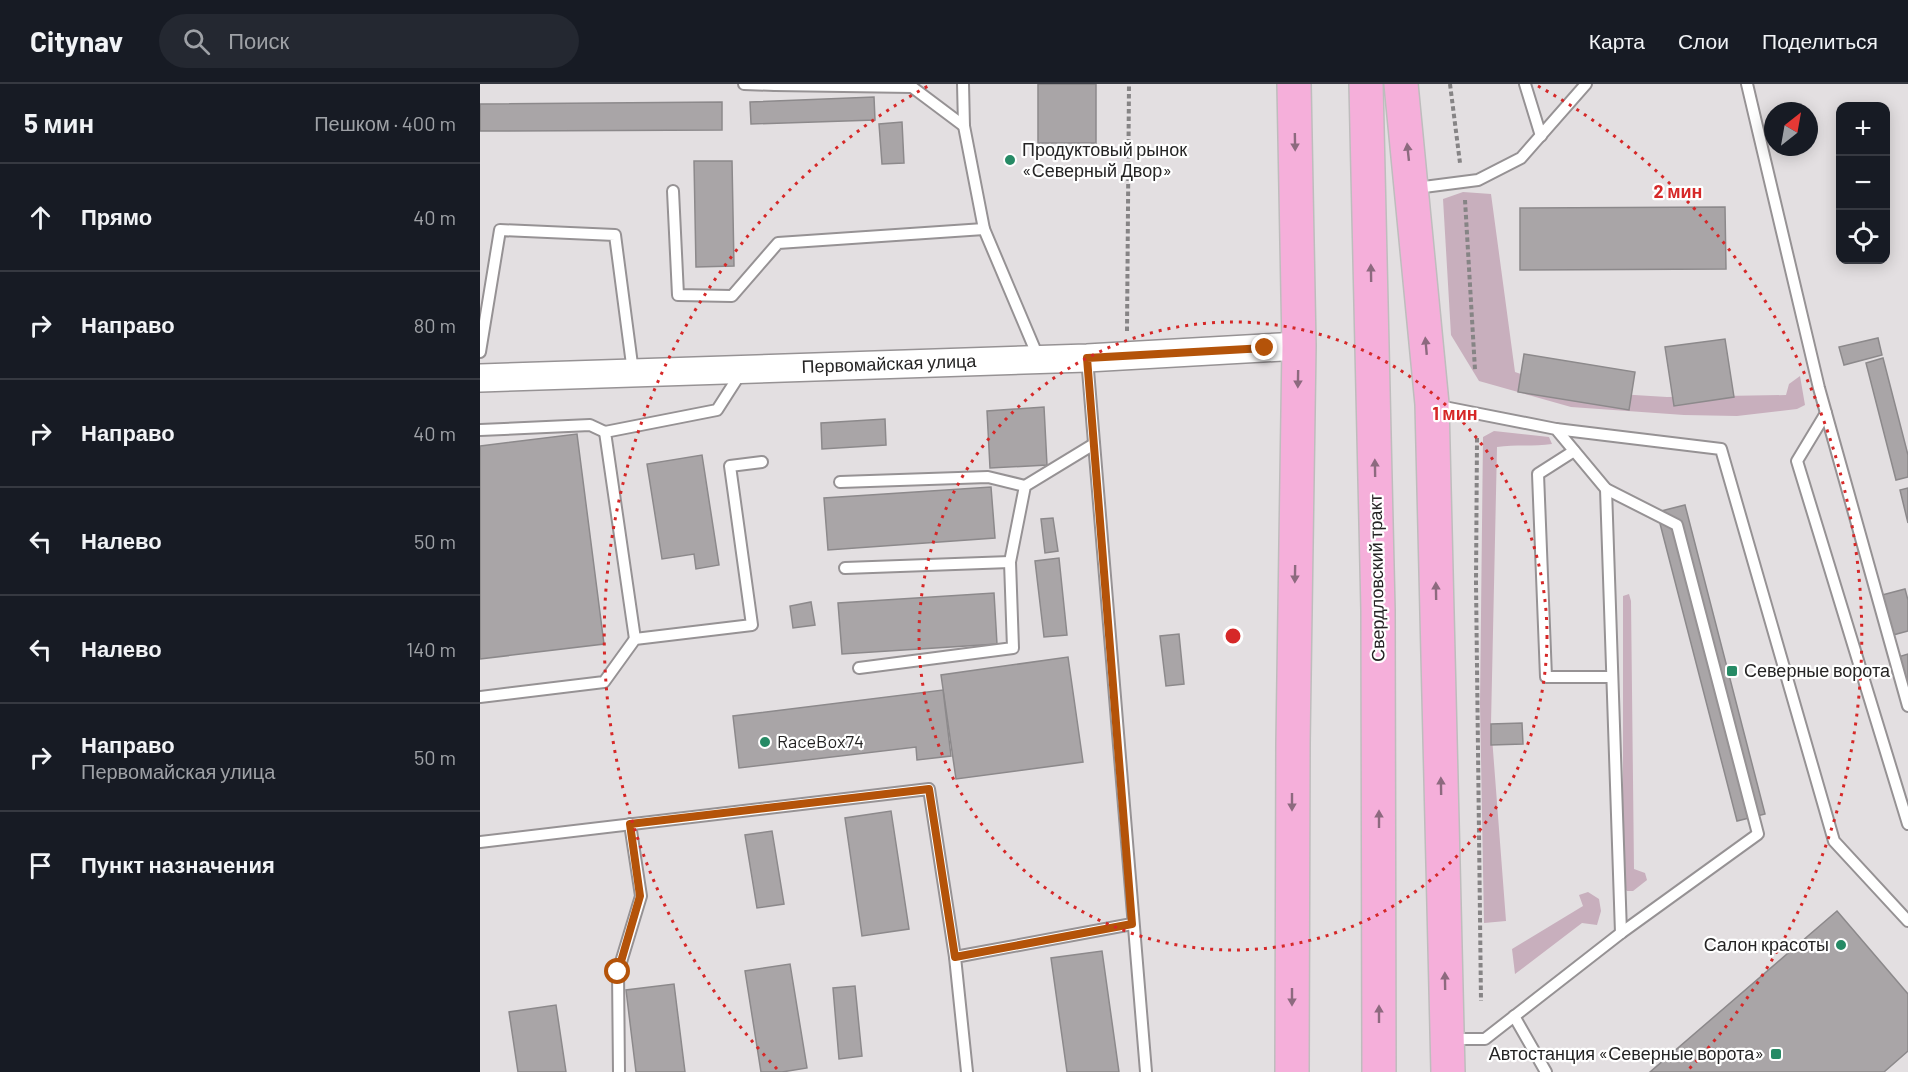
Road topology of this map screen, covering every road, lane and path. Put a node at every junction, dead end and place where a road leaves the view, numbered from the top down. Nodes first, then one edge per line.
1 (744, 84) edge
2 (963, 84) edge
3 (1129, 84) edge
4 (1294, 84) edge
5 (1366, 84) edge
6 (1401, 84) edge
7 (1450, 84) edge
8 (1525, 84) edge
9 (1586, 84) edge
10 (1747, 84) edge
11 (775, 85) edge
12 (964, 126) junction
13 (1541, 136) junction
14 (1460, 163) dead end
15 (1412, 189) junction
16 (673, 190) dead end
17 (1465, 196) dead end
18 (984, 230) junction
19 (1299, 346) junction
20 (480, 352) edge
21 (1127, 356) junction
22 (1087, 358) junction
23 (1039, 360) junction
24 (743, 369) junction
25 (1475, 370) dead end
26 (633, 373) junction
27 (480, 378) edge
28 (1432, 404) junction
29 (1826, 413) junction
30 (1556, 429) junction
31 (480, 430) edge
32 (605, 432) junction
33 (1477, 438) dead end
34 (1094, 444) junction
35 (1574, 451) junction
36 (762, 462) dead end
37 (840, 482) dead end
38 (1025, 486) junction
39 (1606, 489) junction
40 (1010, 562) junction
41 (846, 568) dead end
42 (635, 639) junction
43 (859, 668) dead end
44 (1612, 677) junction
45 (480, 697) edge
46 (1908, 706) edge
47 (630, 824) junction
48 (1908, 824) edge
49 (480, 842) edge
50 (1908, 921) edge
51 (1132, 924) junction
52 (1621, 933) junction
53 (955, 957) junction
54 (1481, 1001) dead end
55 (1514, 1016) junction
56 (1447, 1039) junction
57 (619, 1072) edge
58 (967, 1072) edge
59 (1146, 1072) edge
60 (1292, 1072) edge
61 (1379, 1072) edge
62 (1448, 1072) edge
63 (1546, 1072) edge

1 - 11 lane
2 - 12 lane
3 - 21 path
4 -> 19 main road
61 -> 5 main road, Свердловский тракт
15 -> 6 main road
7 - 14 path
8 - 13 lane
9 - 13 lane
10 - 29 lane
11 - 12 lane
12 - 18 lane
13 - 15 lane
28 -> 15 main road
16 - 18 lane
17 - 25 path
18 - 23 lane
19 - 21 street, Первомайская улица
19 -> 60 main road
20 - 26 lane
21 - 22 street, Первомайская улица
22 - 23 street, Первомайская улица
22 - 34 lane
23 - 24 street, Первомайская улица
24 - 26 street, Первомайская улица
24 - 32 lane
26 - 27 street, Первомайская улица
28 - 30 lane
56 -> 28 main road
29 - 46 lane
29 - 48 lane
30 - 35 lane
30 - 50 lane
31 - 32 lane
32 - 42 lane
33 - 54 path
34 - 38 lane
34 - 51 lane
35 - 39 lane
35 - 44 lane
36 - 42 lane
37 - 38 lane
38 - 40 lane
39 - 44 lane
39 - 52 lane
40 - 41 lane
40 - 43 lane
42 - 45 lane
44 - 52 lane
47 - 49 lane
47 - 53 lane
47 - 57 lane
51 - 53 lane
51 - 59 lane
52 - 55 lane
53 - 58 lane
55 - 56 lane
55 - 63 lane
56 - 62 main road

